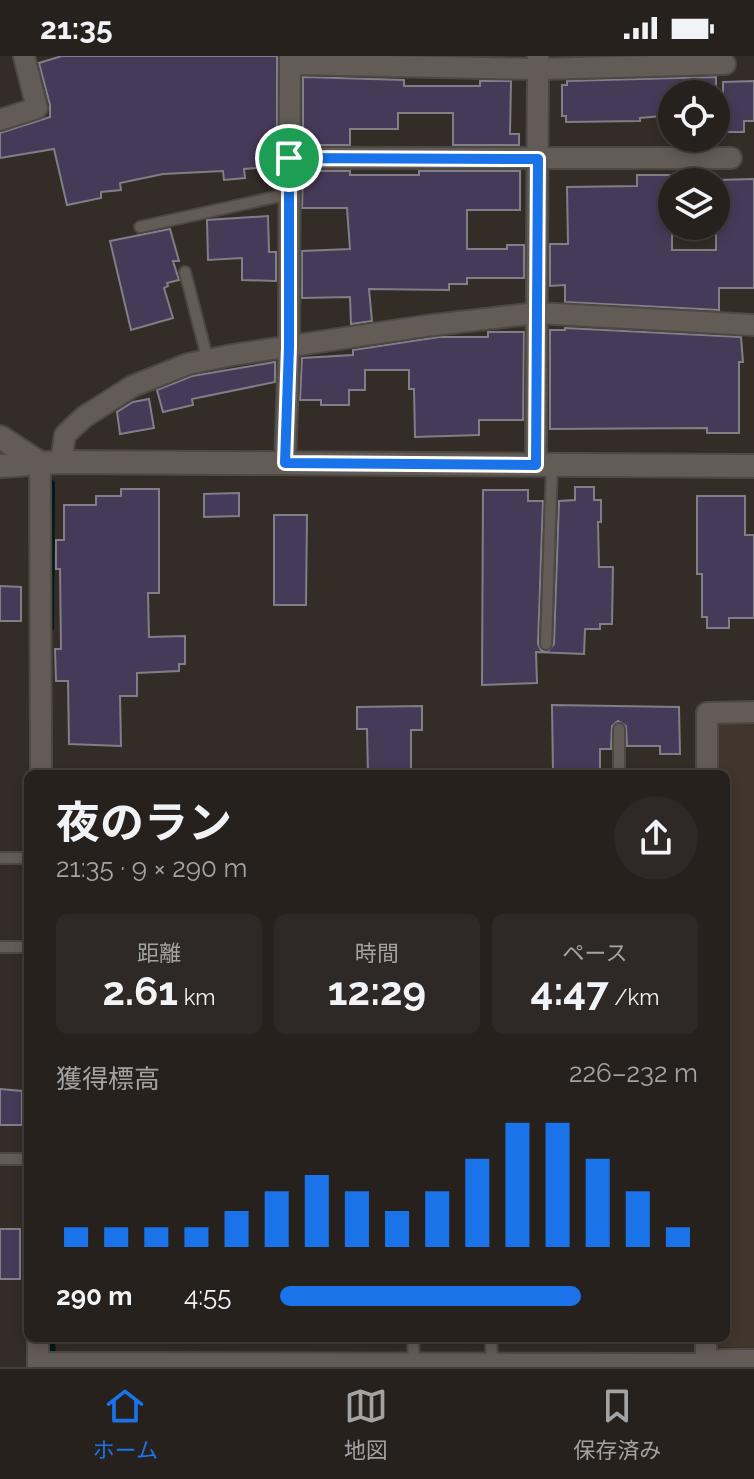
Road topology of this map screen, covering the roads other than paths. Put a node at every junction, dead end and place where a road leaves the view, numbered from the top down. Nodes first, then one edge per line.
1 (24, 56) edge
2 (290, 60) edge
3 (538, 63) edge
4 (725, 64) dead end
5 (0, 120) edge
6 (289, 158) junction
7 (731, 158) dead end
8 (538, 159) junction
9 (289, 194) junction
10 (140, 227) dead end
11 (185, 272) dead end
12 (537, 313) junction
13 (754, 325) edge
14 (289, 347) junction
15 (208, 361) junction
16 (0, 437) edge
17 (50, 462) junction
18 (285, 463) junction
19 (544, 464) junction
20 (0, 466) edge
21 (754, 466) edge
22 (546, 644) dead end
23 (754, 712) edge
24 (619, 729) dead end
25 (41, 770) edge
26 (619, 770) edge
27 (707, 770) edge
28 (0, 858) edge
29 (24, 858) edge
30 (0, 947) edge
31 (24, 947) edge
32 (0, 1159) edge
33 (24, 1159) edge
34 (38, 1342) edge
35 (413, 1342) edge
36 (491, 1342) edge
37 (706, 1342) edge
38 (754, 1360) edge
39 (414, 1364) junction
40 (492, 1364) junction
41 (706, 1364) junction
42 (38, 1365) edge
43 (176, 1365) edge
44 (319, 1365) edge
45 (466, 1365) edge
46 (615, 1365) edge

1 - 5 street
2 - 3 street
2 - 6 street
3 - 4 street
3 - 8 street
6 - 8 street
6 - 9 street
7 - 8 street
8 - 12 street
9 - 10 lane
9 - 14 street
11 - 15 lane
12 - 13 street
12 - 14 street
12 - 19 street
14 - 15 street
14 - 18 street
15 - 17 street
16 - 17 street
17 - 18 street
17 - 20 street
17 - 25 street
18 - 19 street
19 - 21 street
19 - 22 lane
23 - 27 street
24 - 26 lane
28 - 29 lane
30 - 31 lane
32 - 33 lane
34 - 42 street
35 - 39 lane
36 - 40 lane
37 - 41 street
38 - 41 street
39 - 44 street
39 - 45 street
40 - 45 street
40 - 46 street
41 - 46 street
42 - 43 street
43 - 44 street

